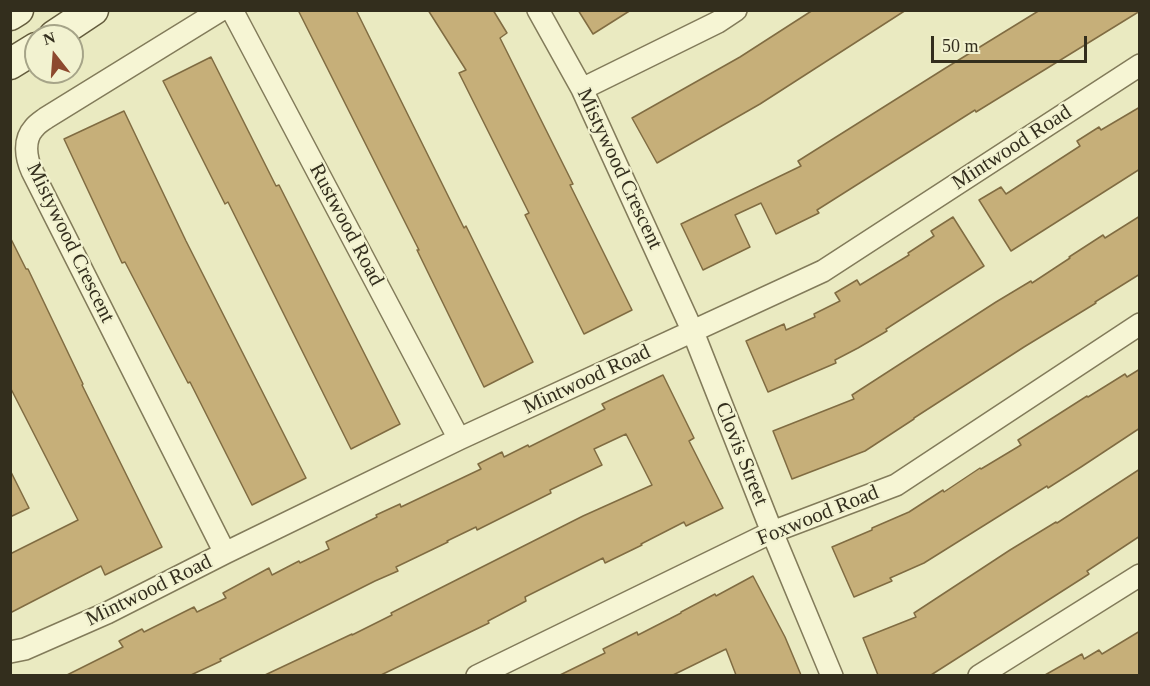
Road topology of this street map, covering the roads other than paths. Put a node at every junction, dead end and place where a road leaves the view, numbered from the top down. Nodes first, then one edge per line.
1 (18, 10) edge
2 (93, 10) edge
3 (221, 10) edge
4 (232, 10) edge
5 (538, 10) edge
6 (736, 10) edge
7 (10, 15) edge
8 (72, 24) edge
9 (24, 55) edge
10 (10, 64) edge
11 (1140, 65) edge
12 (582, 89) junction
13 (1140, 324) edge
14 (693, 332) junction
15 (459, 439) junction
16 (772, 532) junction
17 (225, 553) junction
18 (1140, 575) edge
19 (10, 652) edge
20 (477, 675) edge
21 (832, 675) edge
22 (979, 675) edge

1 - 7 main road
2 - 8 main road
3 - 17 street, Mistywood Crescent
4 - 15 street, Rustwood Road
5 - 12 street, Mistywood Crescent
6 - 12 street
9 - 10 main road
11 - 14 street, Mintwood Road
12 - 14 street, Mistywood Crescent
13 - 16 street, Foxwood Road
14 - 15 street, Mintwood Road
14 - 16 street, Clovis Street
15 - 17 street, Mintwood Road
16 - 20 street, Foxwood Road
16 - 21 street, Clovis Street
17 - 19 street, Mintwood Road
18 - 22 street

